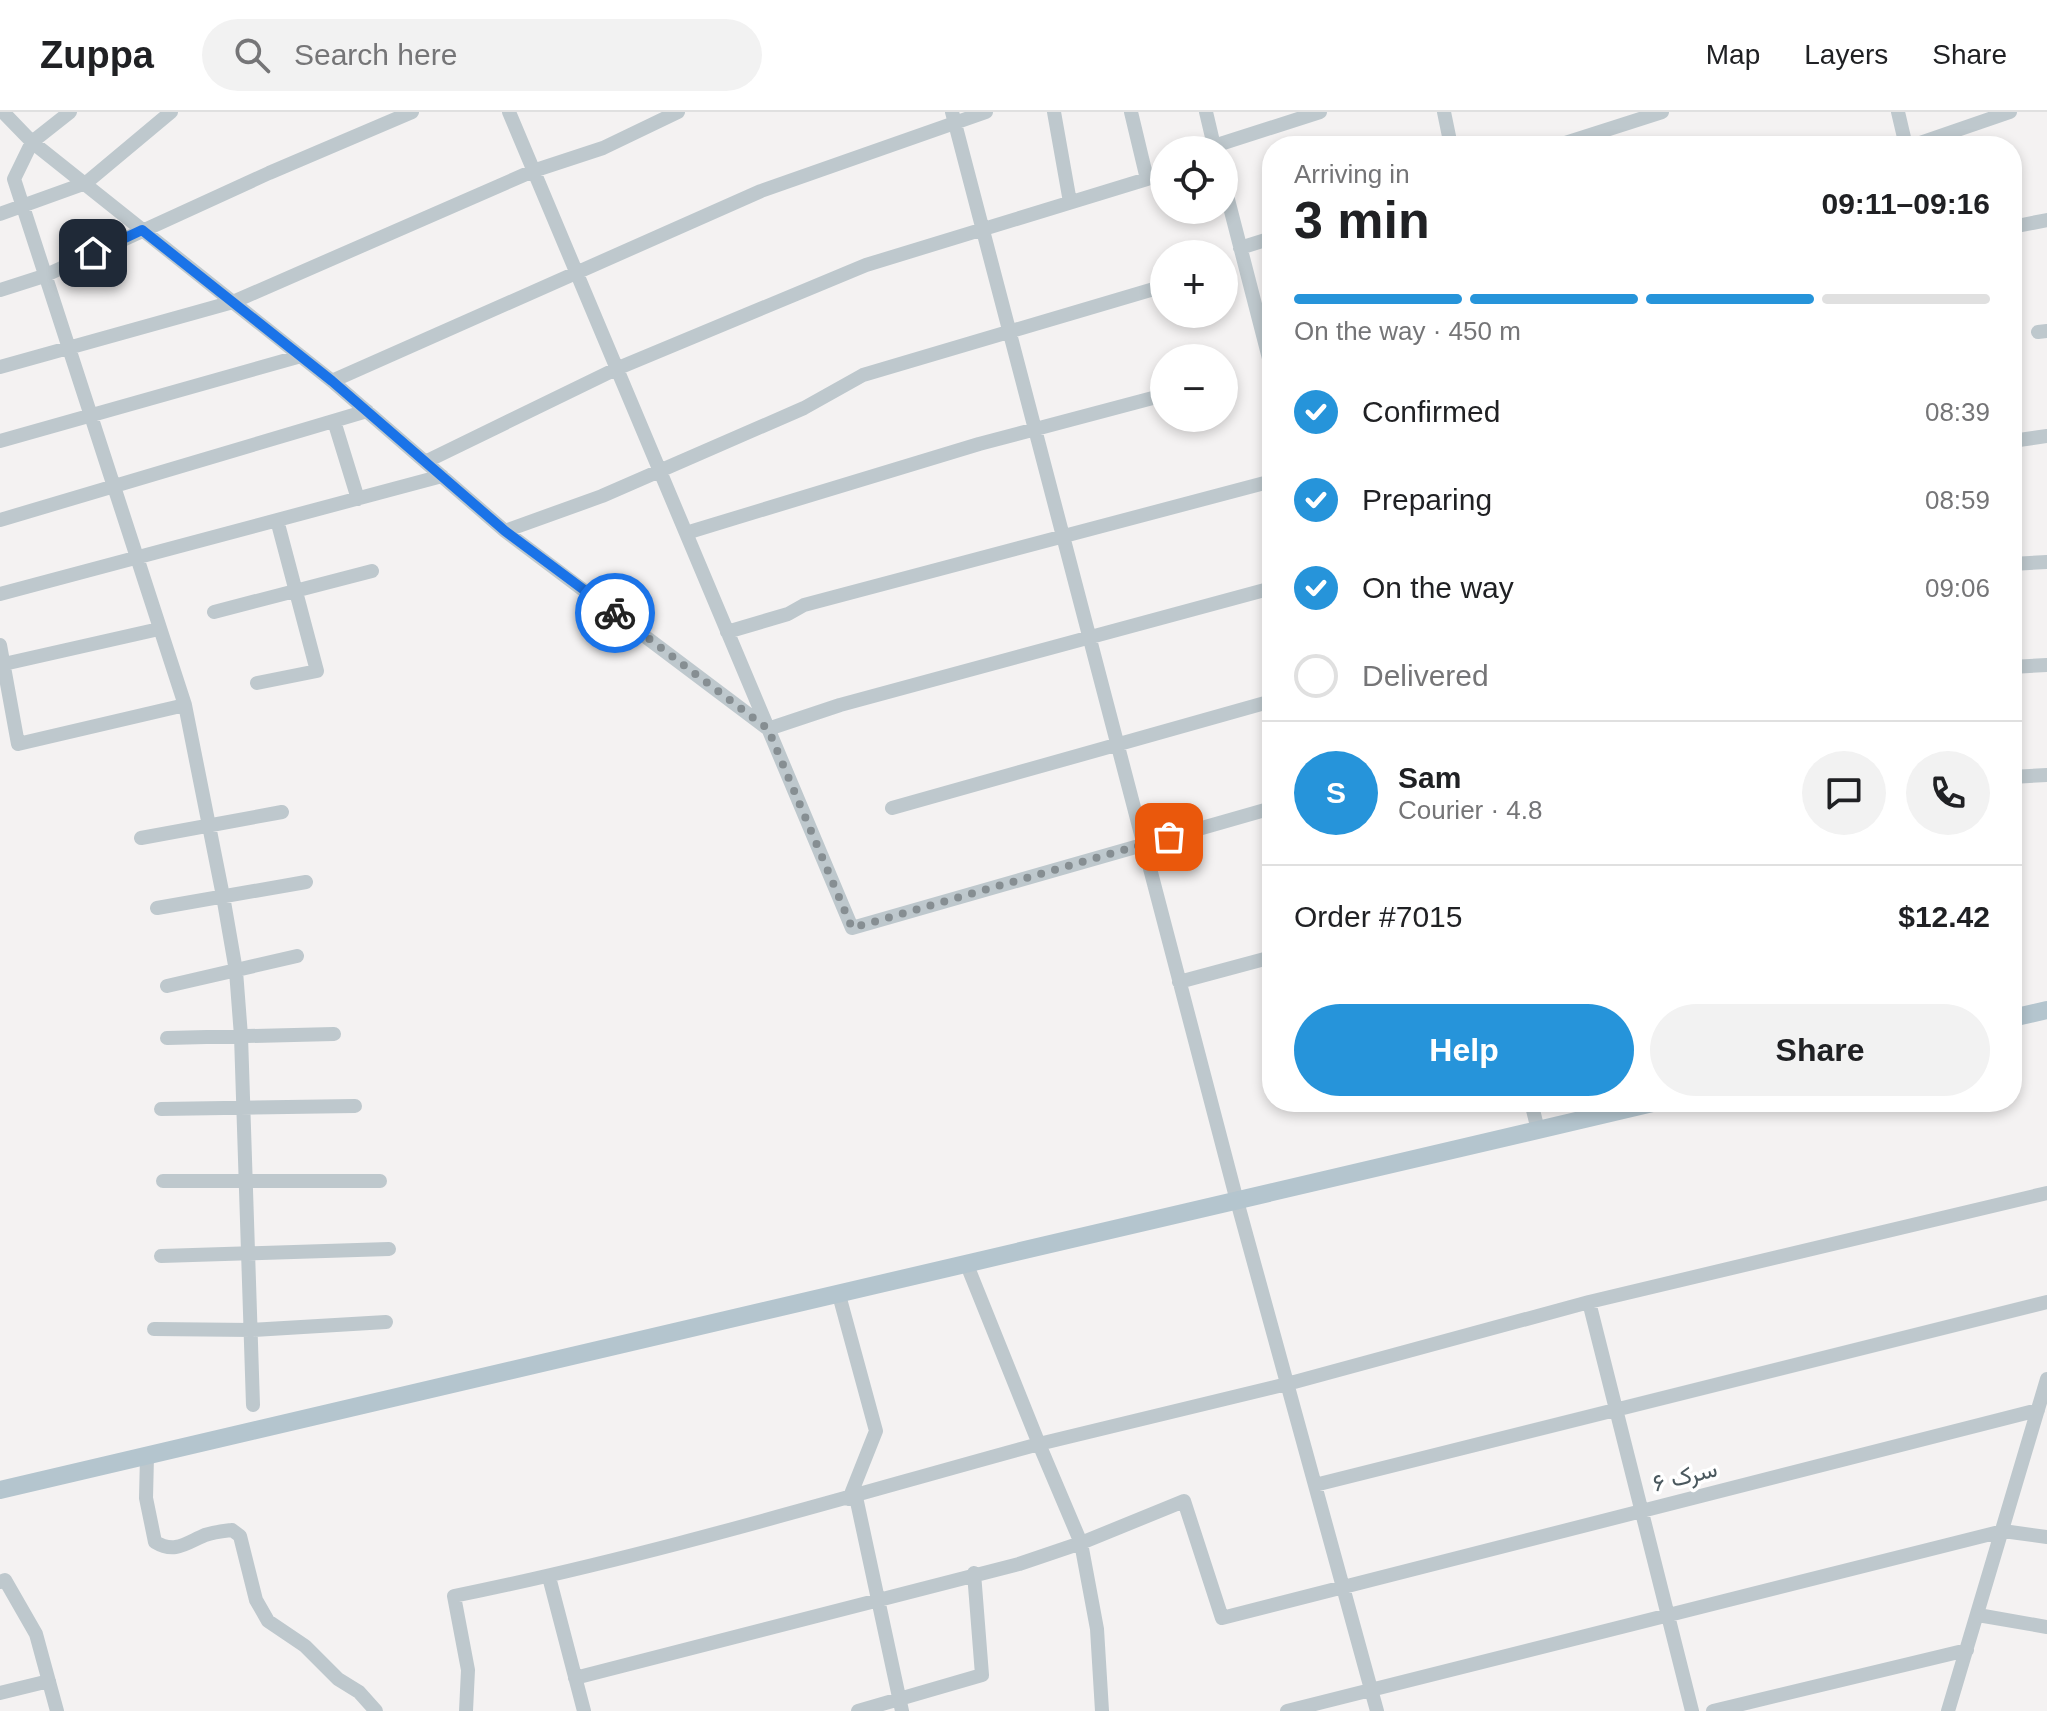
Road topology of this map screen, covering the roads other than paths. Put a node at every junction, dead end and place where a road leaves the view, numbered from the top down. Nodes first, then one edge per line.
1 (3, 112) edge
2 (70, 112) edge
3 (171, 112) edge
4 (412, 112) edge
5 (509, 112) edge
6 (678, 112) edge
7 (986, 112) edge
8 (1054, 112) edge
9 (1131, 112) edge
10 (1206, 112) edge
11 (1320, 112) edge
12 (1444, 112) edge
13 (1662, 112) edge
14 (1898, 112) edge
15 (2010, 112) edge
16 (954, 117) edge
17 (1212, 136) edge
18 (1449, 136) edge
19 (1587, 136) edge
20 (1906, 136) edge
21 (1939, 136) edge
22 (1238, 140) edge
23 (32, 142) junction
24 (533, 171) junction
25 (86, 183) junction
26 (1070, 202) junction
27 (21, 204) junction
28 (0, 214) edge
29 (2047, 220) edge
30 (1234, 224) edge
31 (2022, 225) edge
32 (982, 227) junction
33 (142, 230) junction
34 (1262, 241) edge
35 (1240, 248) junction
36 (576, 273) junction
37 (44, 276) junction
38 (0, 290) edge
39 (1150, 290) edge
40 (233, 302) junction
41 (1262, 321) edge
42 (1009, 329) junction
43 (67, 348) junction
44 (301, 356) junction
45 (0, 367) edge
46 (616, 369) junction
47 (332, 381) junction
48 (1150, 399) edge
49 (367, 411) junction
50 (89, 416) junction
51 (334, 421) junction
52 (1035, 430) junction
53 (2047, 436) edge
54 (2022, 440) edge
55 (0, 441) edge
56 (425, 462) junction
57 (659, 470) junction
58 (442, 476) junction
59 (1262, 484) edge
60 (113, 487) junction
61 (358, 499) junction
62 (0, 520) edge
63 (277, 520) junction
64 (505, 531) junction
65 (686, 533) junction
66 (1062, 534) junction
67 (135, 558) junction
68 (2047, 562) edge
69 (2022, 563) edge
70 (372, 571) dead end
71 (295, 591) junction
72 (1262, 591) edge
73 (0, 594) edge
74 (214, 612) dead end
75 (159, 629) junction
76 (727, 632) junction
77 (1089, 636) junction
78 (0, 645) edge
79 (4, 664) junction
80 (2047, 665) edge
81 (2022, 666) edge
82 (257, 683) dead end
83 (1262, 704) edge
84 (185, 705) junction
85 (768, 729) junction
86 (1117, 743) junction
87 (2047, 775) edge
88 (2022, 776) edge
89 (892, 808) dead end
90 (1262, 811) edge
91 (282, 812) dead end
92 (209, 826) junction
93 (141, 838) dead end
94 (1143, 844) junction
95 (306, 882) dead end
96 (223, 896) junction
97 (157, 908) dead end
98 (297, 956) dead end
99 (1262, 960) edge
100 (236, 971) junction
101 (1179, 982) junction
102 (167, 986) dead end
103 (2047, 1010) edge
104 (2022, 1016) edge
105 (334, 1034) dead end
106 (241, 1036) junction
107 (167, 1038) dead end
108 (355, 1106) dead end
109 (244, 1108) junction
110 (161, 1109) dead end
111 (1534, 1112) edge
112 (1614, 1112) edge
113 (1538, 1130) junction
114 (163, 1181) dead end
115 (246, 1181) junction
116 (380, 1181) dead end
117 (2047, 1193) edge
118 (1237, 1201) junction
119 (389, 1249) dead end
120 (249, 1254) junction
121 (161, 1256) dead end
122 (967, 1265) junction
123 (839, 1295) junction
124 (1589, 1302) junction
125 (2047, 1302) edge
126 (386, 1322) dead end
127 (154, 1329) dead end
128 (252, 1330) junction
129 (2047, 1379) edge
130 (1287, 1384) junction
131 (253, 1405) dead end
132 (1616, 1407) junction
133 (2038, 1410) junction
134 (2040, 1433) edge
135 (1039, 1444) junction
136 (147, 1456) junction
137 (1315, 1485) junction
138 (0, 1490) edge
139 (852, 1498) junction
140 (1639, 1510) junction
141 (2003, 1531) junction
142 (2047, 1537) edge
143 (1081, 1543) junction
144 (974, 1573) junction
145 (549, 1577) junction
146 (0, 1582) edge
147 (1344, 1589) junction
148 (879, 1598) junction
149 (1666, 1615) junction
150 (1978, 1615) junction
151 (2047, 1627) edge
152 (1967, 1650) junction
153 (575, 1678) junction
154 (49, 1681) junction
155 (1371, 1690) junction
156 (0, 1693) edge
157 (900, 1706) edge
158 (57, 1711) edge
159 (374, 1711) edge
160 (466, 1711) edge
161 (584, 1711) edge
162 (858, 1711) edge
163 (1102, 1711) edge
164 (1287, 1711) edge
165 (1377, 1711) edge
166 (1692, 1711) edge
167 (1713, 1711) edge
168 (1948, 1711) edge

1 - 23 street
2 - 23 street
3 - 25 street
4 - 33 street
5 - 24 street
6 - 24 street
7 - 16 street
8 - 26 street
9 - 26 street
10 - 17 street
11 - 22 street
12 - 18 street
13 - 19 street
14 - 20 street
15 - 21 street
16 - 32 street
16 - 36 street
23 - 25 street
23 - 27 street
24 - 36 street
24 - 40 street
25 - 27 street
25 - 33 street
26 - 32 street
27 - 28 street
27 - 37 street
29 - 31 street
30 - 35 street
32 - 42 street
32 - 46 street
33 - 37 street
33 - 40 street
34 - 35 street
35 - 41 street
36 - 46 street
36 - 47 street
37 - 38 street
37 - 43 street
39 - 42 street
40 - 43 street
40 - 44 street
42 - 52 street
42 - 57 street
43 - 45 street
43 - 50 street
44 - 47 street
44 - 50 street
46 - 56 street
46 - 57 street
47 - 49 street
48 - 52 street
49 - 51 street
49 - 56 street
50 - 55 street
50 - 60 street
51 - 60 street
51 - 61 street
52 - 65 street
52 - 66 street
53 - 54 street
56 - 58 street
57 - 64 street
57 - 65 street
58 - 61 street
58 - 64 street
59 - 66 street
60 - 62 street
60 - 67 street
61 - 63 street
63 - 67 street
63 - 71 street
64 - 85 street
65 - 76 street
66 - 76 street
66 - 77 street
67 - 73 street
67 - 75 street
68 - 69 street
70 - 71 street
71 - 74 street
71 - 82 street
72 - 77 street
75 - 79 street
75 - 84 street
76 - 85 street
77 - 85 street
77 - 86 street
78 - 79 street
79 - 84 street
80 - 81 street
83 - 86 street
84 - 92 street
85 - 94 street
86 - 89 street
86 - 94 street
87 - 88 street
90 - 94 street
91 - 92 street
92 - 93 street
92 - 96 street
94 - 101 street
95 - 96 street
96 - 97 street
96 - 100 street
98 - 100 street
99 - 101 street
100 - 102 street
100 - 106 street
101 - 118 street
103 - 104 main road
105 - 106 street
106 - 107 street
106 - 109 street
108 - 109 street
109 - 110 street
109 - 115 street
111 - 113 street
112 - 113 main road
113 - 118 main road
114 - 115 street
115 - 116 street
115 - 120 street
117 - 124 street
118 - 122 main road
118 - 130 street
119 - 120 street
120 - 121 street
120 - 128 street
122 - 123 main road
122 - 135 street
123 - 136 main road
123 - 139 street
124 - 130 street
124 - 132 street
125 - 132 street
126 - 128 street
127 - 128 street
128 - 131 street
129 - 133 street
130 - 135 street
130 - 137 street
132 - 137 street
132 - 140 street
133 - 134 street
133 - 140 street, سرک ۶
134 - 141 street
135 - 139 street
135 - 143 street
136 - 138 main road
136 - 159 street
137 - 147 street
139 - 145 street
139 - 148 street
140 - 147 street, سرک ۶
140 - 149 street
141 - 142 street
141 - 149 street
141 - 150 street
143 - 144 street
143 - 147 street, سرک ۶
143 - 163 street
144 - 148 street
144 - 157 street
145 - 153 street
145 - 160 street
146 - 154 street
147 - 155 street
148 - 153 street
148 - 157 street
149 - 155 street
149 - 166 street
150 - 151 street
150 - 152 street
152 - 167 street
152 - 168 street
153 - 161 street
154 - 156 street
154 - 158 street
155 - 164 street
155 - 165 street
157 - 162 street

